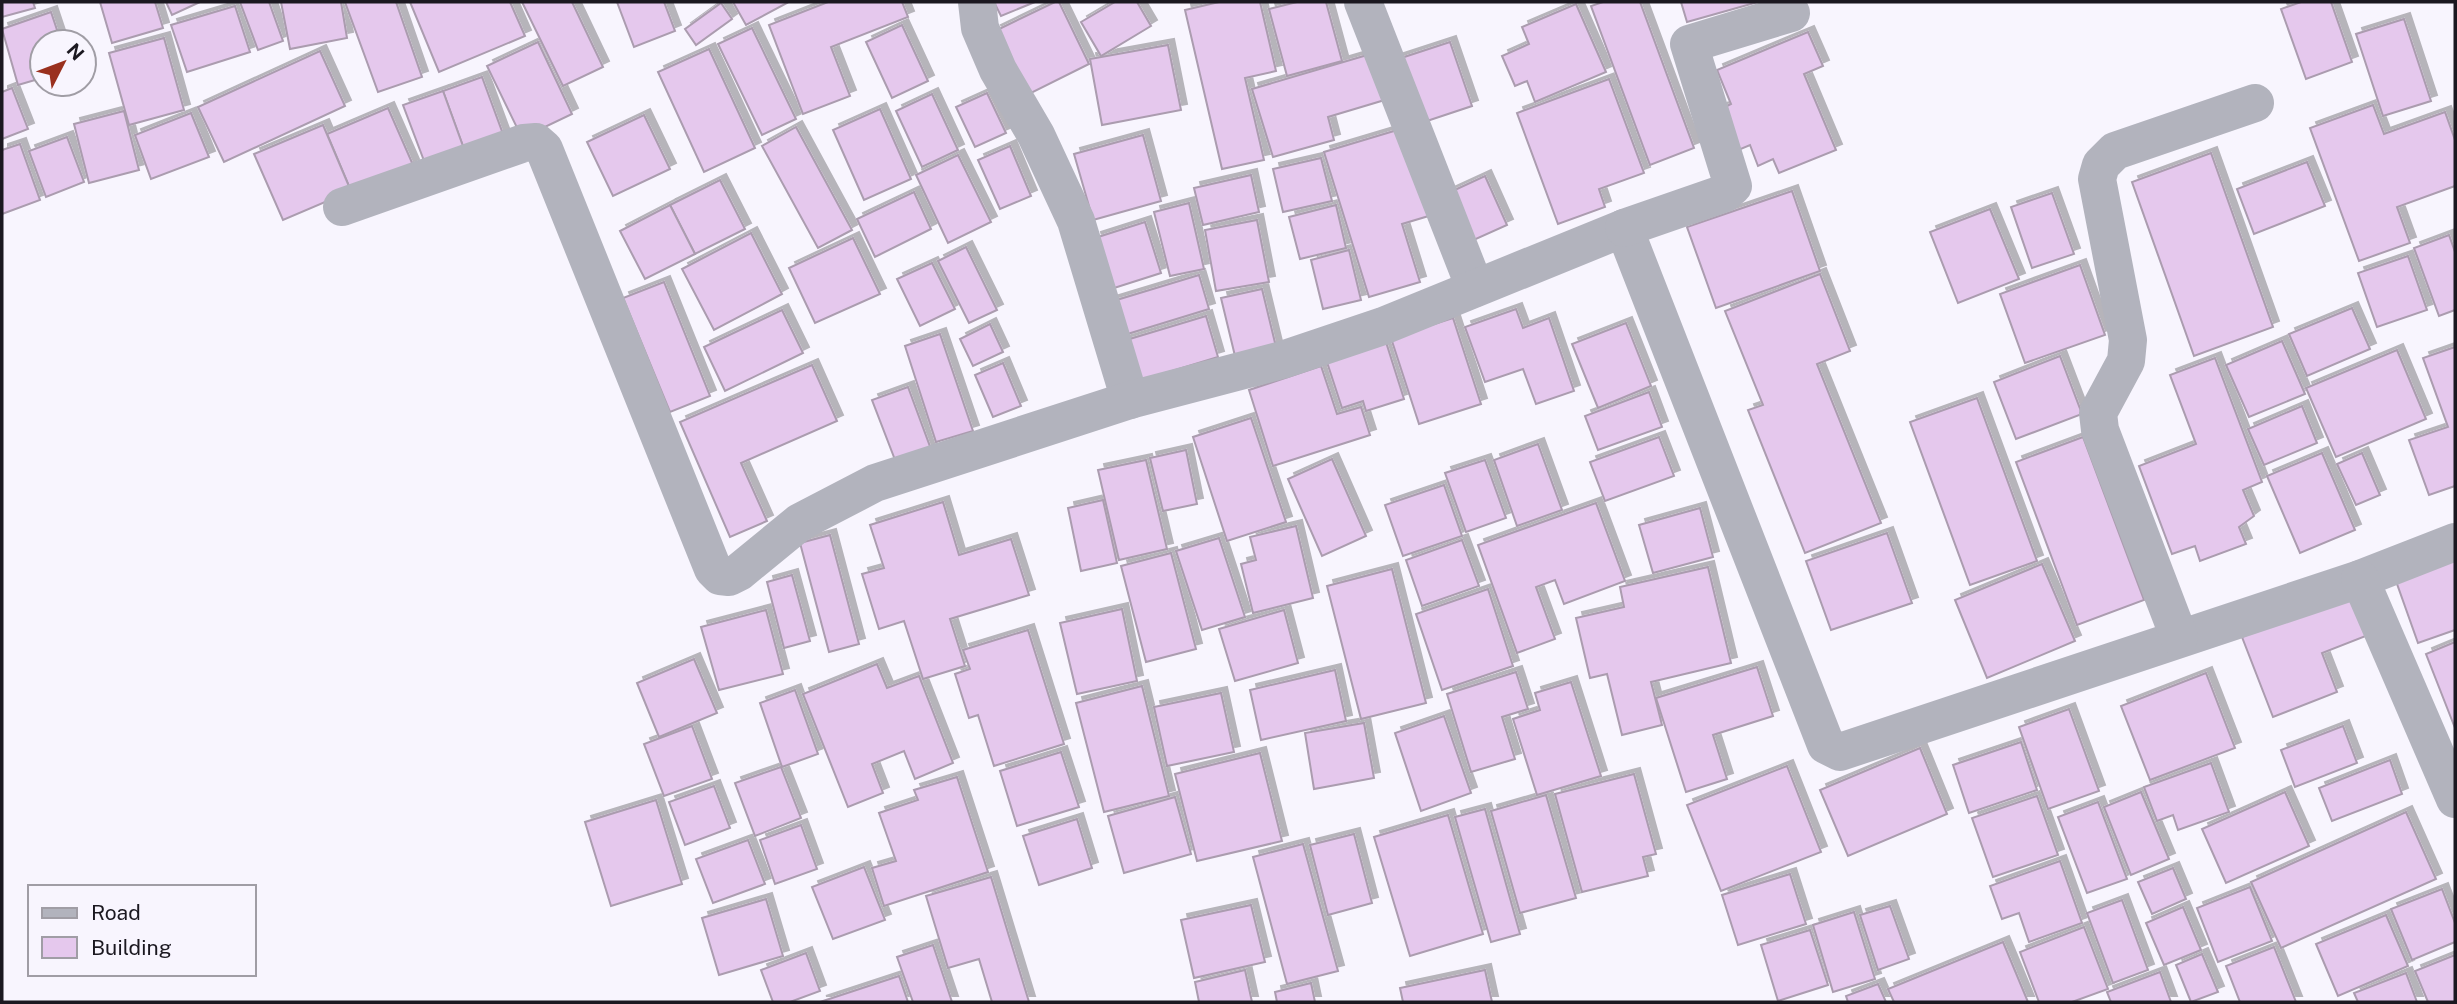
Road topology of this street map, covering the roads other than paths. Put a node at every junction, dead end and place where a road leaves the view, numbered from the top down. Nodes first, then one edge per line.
1 (977, 2) edge
2 (1363, 2) edge
3 (1791, 13) dead end
4 (2255, 103) dead end
5 (342, 207) dead end
6 (1624, 228) junction
7 (1475, 288) junction
8 (1130, 400) junction
9 (2455, 542) edge
10 (2360, 579) junction
11 (2179, 637) junction
12 (2455, 799) edge

1 - 8 street
2 - 7 street
3 - 6 street
4 - 11 street
5 - 8 street
6 - 7 street
6 - 11 street
7 - 8 street
9 - 10 street
10 - 11 street
10 - 12 street

